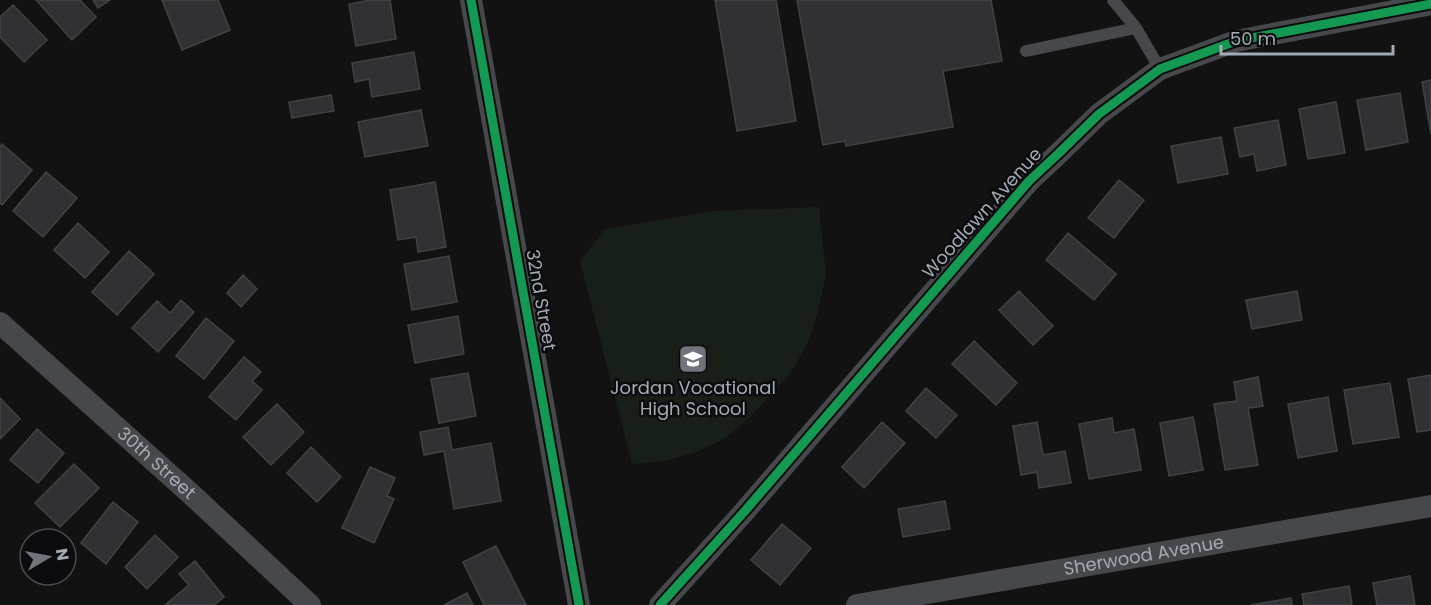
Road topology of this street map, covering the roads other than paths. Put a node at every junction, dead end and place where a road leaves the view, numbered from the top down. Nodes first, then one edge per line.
1 (471, 0) edge
2 (1113, 0) edge
3 (1431, 4) edge
4 (1136, 28) junction
5 (1026, 51) dead end
6 (1160, 69) junction
7 (0, 323) edge
8 (1431, 506) edge
9 (310, 605) edge
10 (579, 605) edge
11 (660, 605) edge
12 (857, 605) edge

1 - 10 street, 32nd Street
2 - 4 lane
3 - 6 street, Woodlawn Avenue
4 - 5 lane
4 - 6 lane
6 - 11 street, Woodlawn Avenue
7 - 9 street, 30th Street
8 - 12 street, Sherwood Avenue

